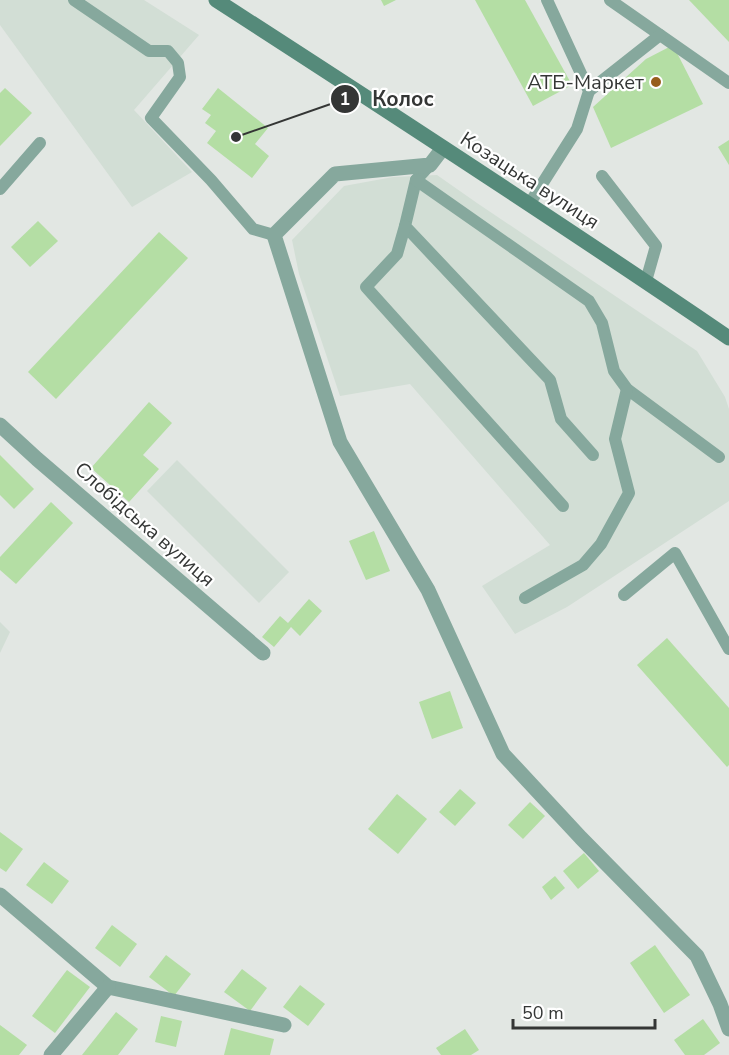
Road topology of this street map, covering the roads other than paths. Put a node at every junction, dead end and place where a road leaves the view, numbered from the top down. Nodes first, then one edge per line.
1 (74, 0) edge
2 (216, 0) edge
3 (547, 0) edge
4 (610, 0) edge
5 (660, 35) junction
6 (729, 83) edge
7 (589, 91) junction
8 (40, 143) dead end
9 (443, 148) junction
10 (430, 165) junction
11 (602, 176) dead end
12 (416, 180) junction
13 (0, 189) edge
14 (530, 203) junction
15 (405, 226) junction
16 (274, 235) junction
17 (646, 281) junction
18 (729, 338) edge
19 (627, 389) junction
20 (0, 425) edge
21 (593, 455) dead end
22 (719, 457) dead end
23 (563, 506) dead end
24 (624, 595) dead end
25 (525, 598) dead end
26 (729, 649) edge
27 (263, 653) dead end
28 (0, 895) edge
29 (108, 987) junction
30 (284, 1025) dead end
31 (729, 1029) edge
32 (51, 1055) edge

1 - 16 lane
2 - 9 main road, Козацька вулиця
3 - 7 lane
4 - 5 lane
5 - 6 lane
5 - 7 lane
7 - 14 lane
8 - 13 lane
9 - 10 street
9 - 14 main road, Козацька вулиця
10 - 12 lane
10 - 16 street
11 - 17 lane
12 - 15 lane
12 - 19 lane
14 - 17 main road, Козацька вулиця
15 - 21 lane
15 - 23 lane
16 - 31 street
17 - 18 main road, Козацька вулиця
19 - 22 lane
19 - 25 lane
20 - 27 street, Слобідська вулиця
24 - 26 lane
28 - 29 street
29 - 30 street
29 - 32 street

